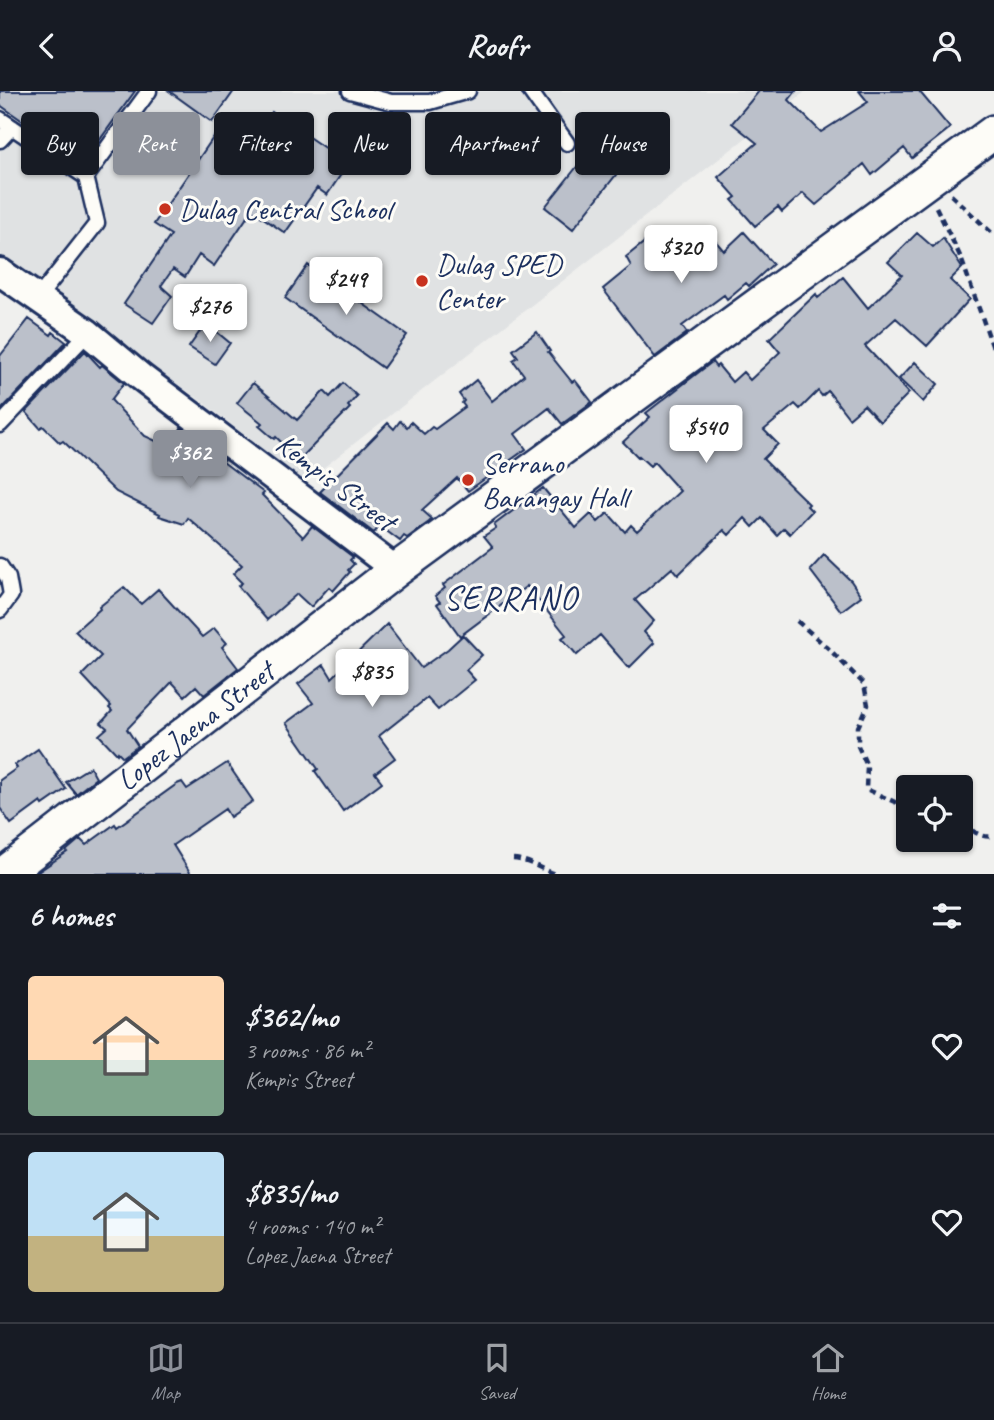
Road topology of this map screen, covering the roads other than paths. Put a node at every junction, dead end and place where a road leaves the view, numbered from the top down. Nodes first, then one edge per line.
1 (149, 91) edge
2 (350, 91) edge
3 (468, 91) edge
4 (530, 91) edge
5 (6, 123) edge
6 (994, 132) edge
7 (0, 140) edge
8 (567, 143) dead end
9 (86, 177) junction
10 (0, 272) edge
11 (38, 298) junction
12 (88, 333) junction
13 (0, 425) edge
14 (0, 566) edge
15 (396, 570) junction
16 (0, 610) edge
17 (4, 874) edge

1 - 9 lane
2 - 3 lane
4 - 8 lane
5 - 7 lane
5 - 9 lane
6 - 15 street, Lopez Jaena Street
9 - 11 lane
10 - 11 street, Kempis Street
11 - 12 street, Kempis Street
12 - 13 lane
12 - 15 street, Kempis Street
14 - 16 lane
15 - 17 street, Lopez Jaena Street

